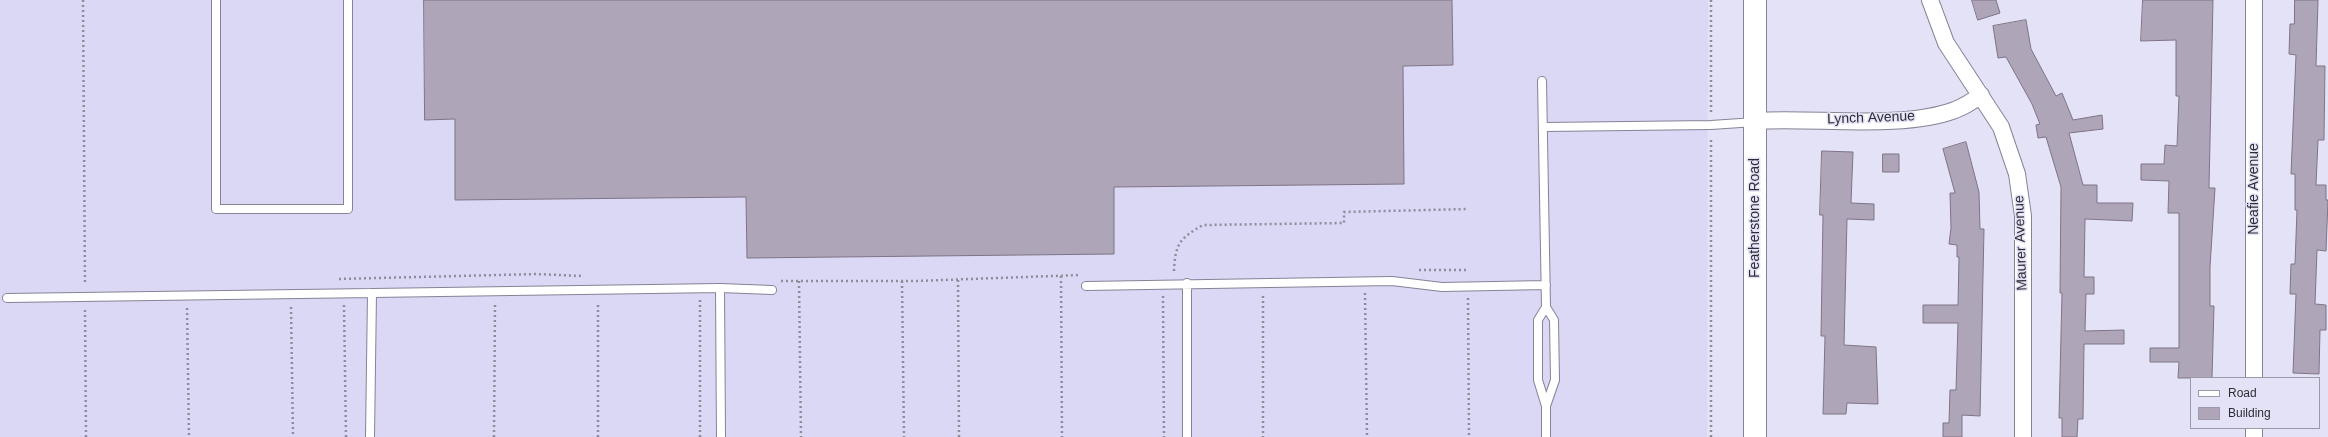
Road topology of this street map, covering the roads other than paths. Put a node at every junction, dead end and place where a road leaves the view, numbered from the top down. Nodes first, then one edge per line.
1 (216, 0) edge
2 (348, 0) edge
3 (1755, 0) edge
4 (1930, 0) edge
5 (2254, 0) edge
6 (1542, 81) dead end
7 (1981, 95) junction
8 (1755, 122) junction
9 (1544, 127) junction
10 (1187, 283) junction
11 (1546, 285) junction
12 (1086, 286) dead end
13 (720, 288) junction
14 (772, 290) dead end
15 (372, 293) junction
16 (7, 298) dead end
17 (1546, 307) junction
18 (2254, 377) edge
19 (1546, 406) junction
20 (370, 437) edge
21 (721, 437) edge
22 (1187, 437) edge
23 (1546, 437) edge
24 (1755, 437) edge
25 (2023, 437) edge

1 - 2 lane
3 - 8 street, Featherstone Road
4 - 7 street, Maurer Avenue
5 - 18 street, Neafie Avenue
6 - 9 lane
7 - 8 street, Lynch Avenue
7 - 25 street, Maurer Avenue
8 - 9 lane
8 - 24 street, Featherstone Road
9 - 11 lane
10 - 11 lane
10 - 12 lane
10 - 22 lane
11 - 17 lane
13 - 14 lane
13 - 15 lane
13 - 21 lane
15 - 16 lane
15 - 20 lane
17 - 19 lane
17 - 19 lane
19 - 23 lane

